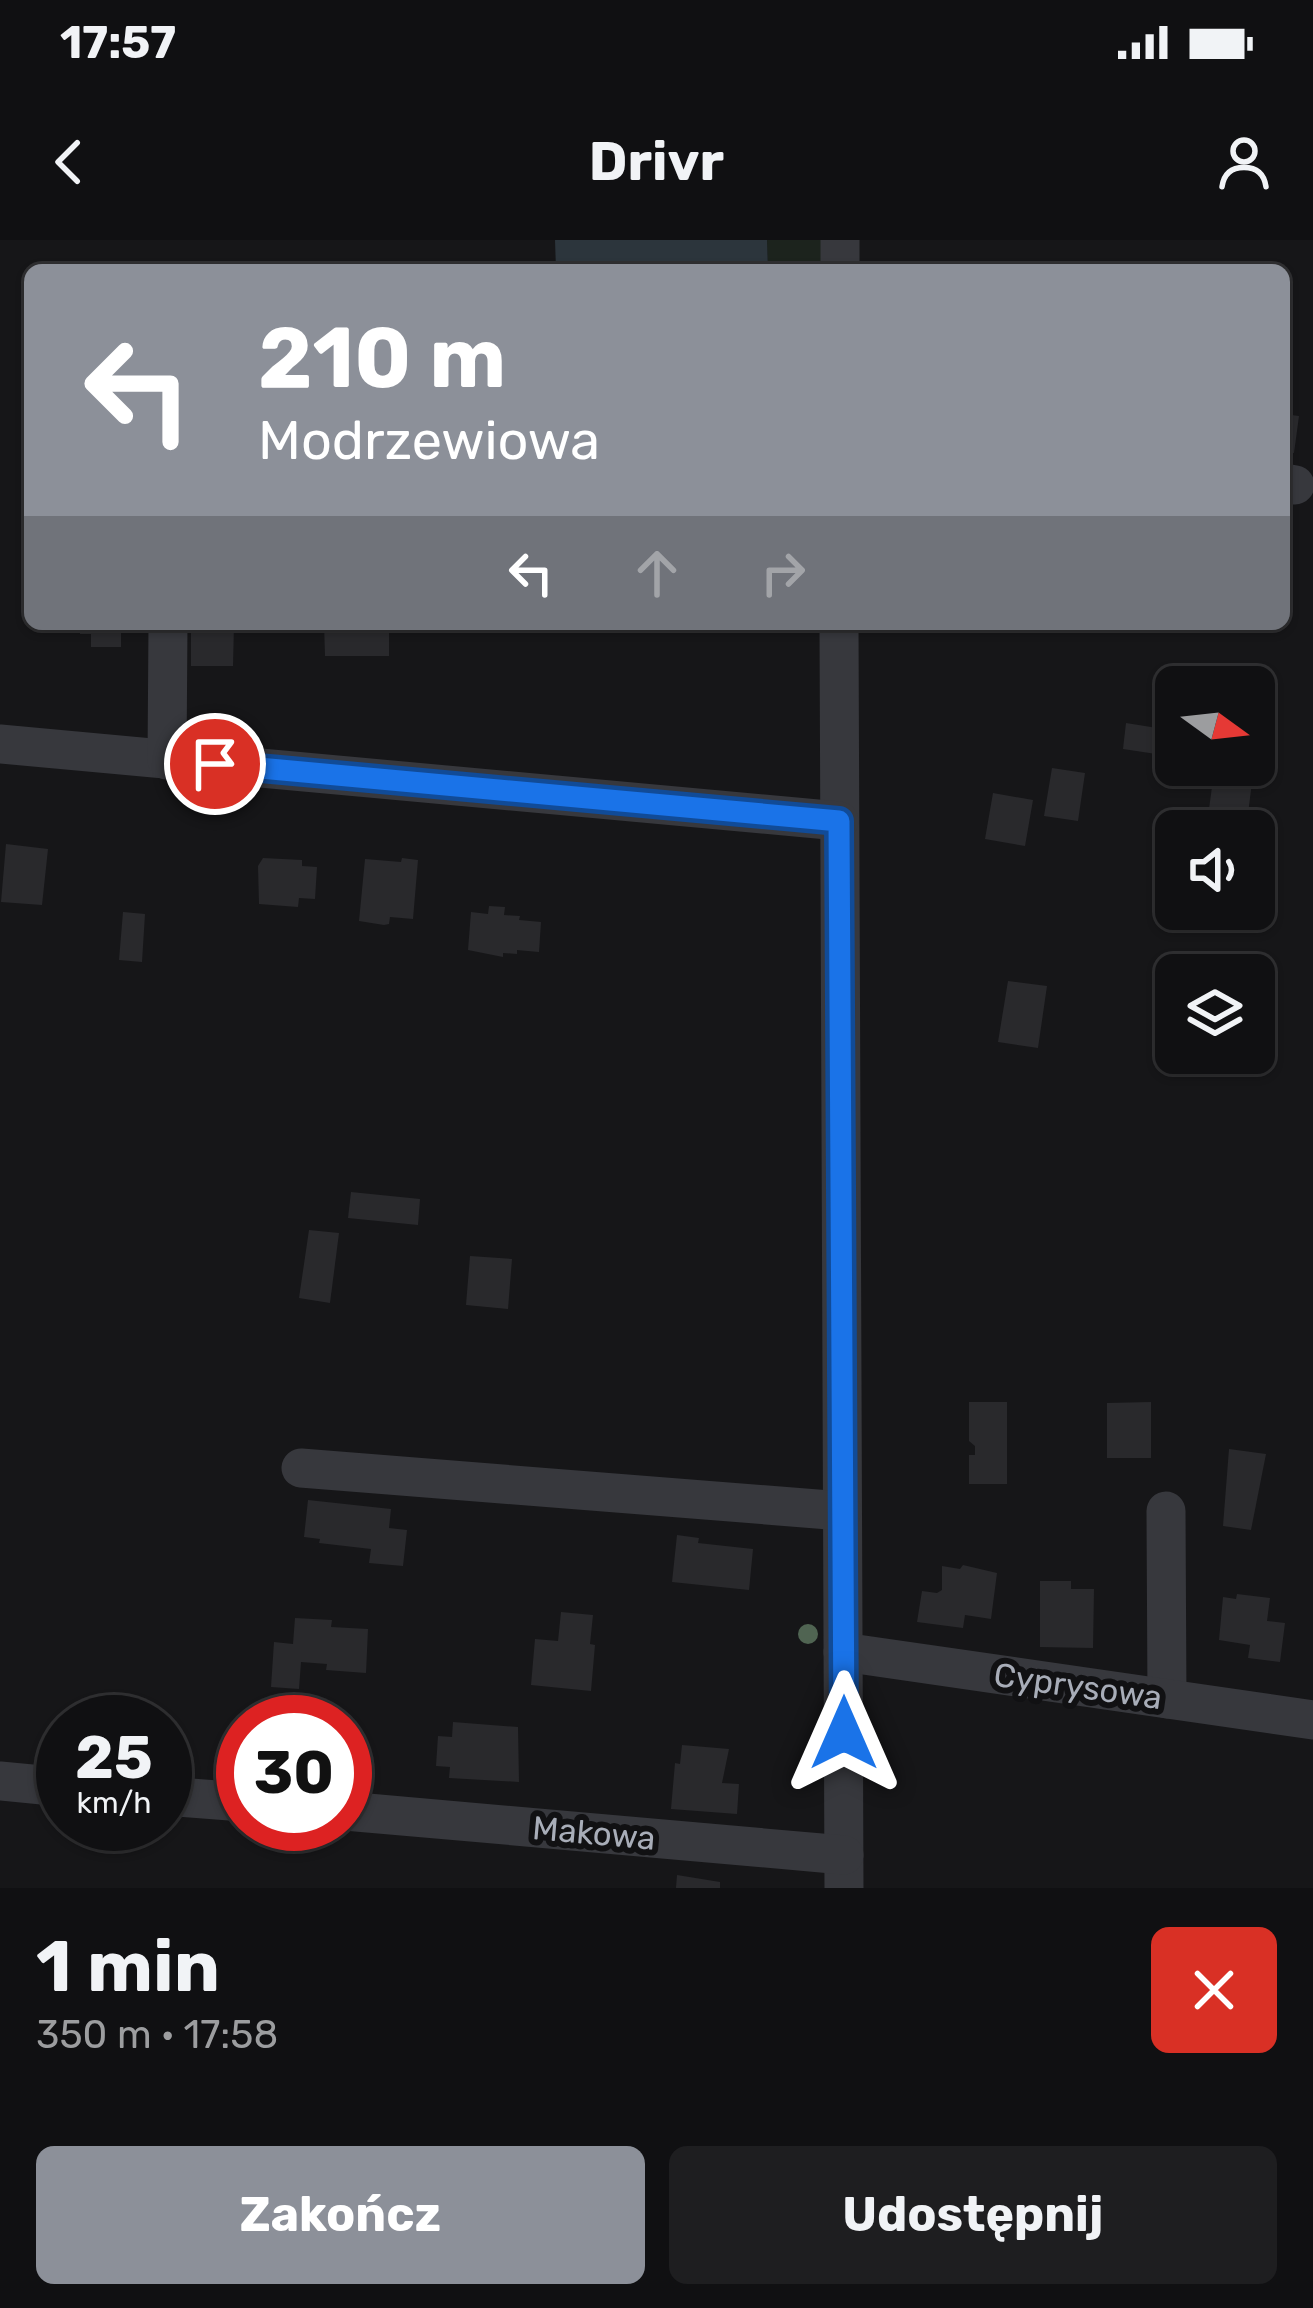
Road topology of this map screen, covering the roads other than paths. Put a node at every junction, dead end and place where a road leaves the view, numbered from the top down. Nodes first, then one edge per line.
1 (168, 630) edge
2 (839, 630) edge
3 (0, 744) edge
4 (167, 760) junction
5 (839, 821) junction
6 (301, 1468) dead end
7 (842, 1511) junction
8 (1166, 1511) dead end
9 (844, 1652) junction
10 (1167, 1699) junction
11 (1313, 1720) edge
12 (0, 1781) edge
13 (36, 1784) edge
14 (372, 1814) edge
15 (844, 1872) edge

1 - 4 street
2 - 5 street
3 - 4 street
4 - 5 street
5 - 7 street
6 - 7 street
7 - 9 street
8 - 10 street
9 - 10 street, Cyprysowa
9 - 15 street
10 - 11 street, Cyprysowa
12 - 13 street
14 - 15 street, Makowa

